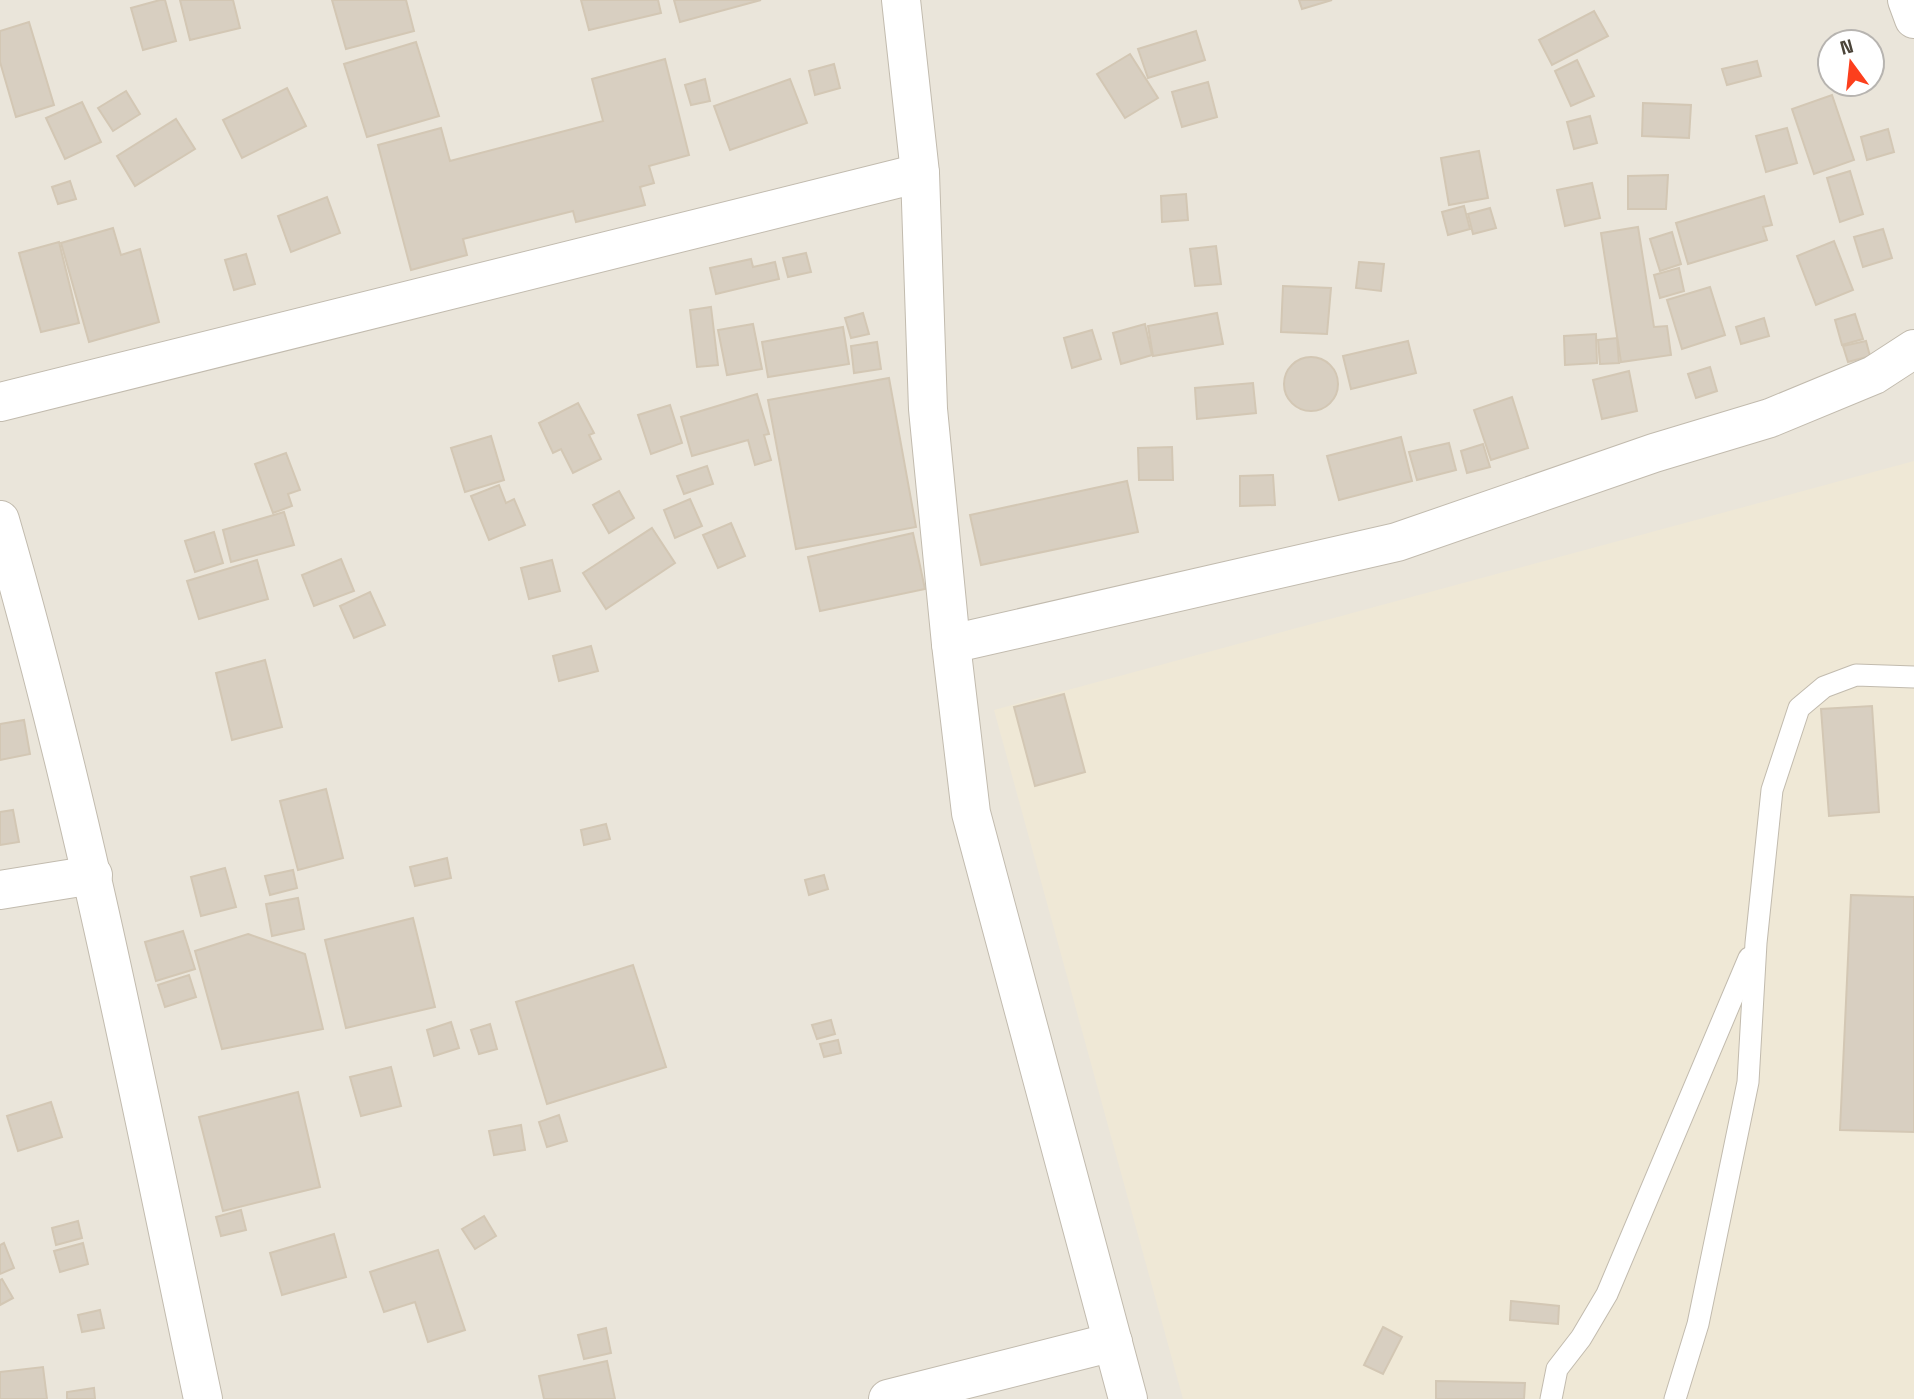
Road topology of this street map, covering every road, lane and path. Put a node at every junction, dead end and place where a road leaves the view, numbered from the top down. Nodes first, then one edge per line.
1 (901, 0) edge
2 (1907, 0) edge
3 (1914, 19) edge
4 (920, 173) junction
5 (1914, 349) edge
6 (0, 402) edge
7 (0, 520) edge
8 (951, 644) junction
9 (1914, 677) edge
10 (93, 875) junction
11 (0, 890) edge
12 (1756, 943) junction
13 (1113, 1342) junction
14 (203, 1399) edge
15 (888, 1399) edge
16 (1128, 1399) edge
17 (1551, 1399) edge
18 (1675, 1399) edge

1 - 4 street
2 - 3 street
4 - 6 street
4 - 8 street
5 - 8 street
7 - 10 street
8 - 13 street
9 - 12 lane
10 - 11 street
10 - 14 street
12 - 17 lane
12 - 18 lane
13 - 15 street
13 - 16 street

